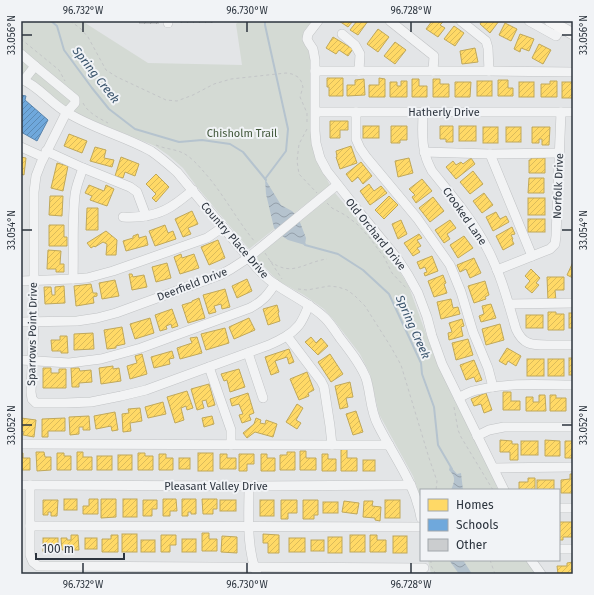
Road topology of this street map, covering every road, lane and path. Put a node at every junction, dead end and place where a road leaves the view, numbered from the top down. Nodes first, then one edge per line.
1 (70, 21) edge
2 (318, 21) edge
3 (390, 21) edge
4 (461, 21) edge
5 (529, 21) edge
6 (550, 21) edge
7 (561, 27) junction
8 (342, 34) dead end
9 (573, 34) edge
10 (22, 55) edge
11 (35, 66) junction
12 (315, 71) junction
13 (359, 71) junction
14 (433, 71) junction
15 (489, 71) junction
16 (573, 72) edge
17 (22, 80) edge
18 (316, 112) junction
19 (356, 112) junction
20 (423, 112) junction
21 (561, 112) junction
22 (573, 112) edge
23 (66, 113) junction
24 (307, 123) dead end
25 (307, 129) dead end
26 (21, 147) edge
27 (424, 152) junction
28 (559, 153) junction
29 (45, 154) junction
30 (490, 154) junction
31 (82, 168) junction
32 (337, 185) junction
33 (192, 190) junction
34 (322, 198) junction
35 (146, 216) junction
36 (123, 217) dead end
37 (223, 227) junction
38 (532, 256) junction
39 (248, 258) junction
40 (327, 259) dead end
41 (270, 260) dead end
42 (497, 270) junction
43 (73, 279) junction
44 (21, 281) edge
45 (34, 281) junction
46 (275, 284) junction
47 (408, 290) dead end
48 (573, 303) edge
49 (509, 304) junction
50 (309, 305) junction
51 (21, 322) edge
52 (34, 322) junction
53 (287, 336) junction
54 (573, 345) edge
55 (248, 353) junction
56 (21, 360) edge
57 (32, 360) junction
58 (209, 367) junction
59 (573, 385) edge
60 (493, 387) junction
61 (263, 398) dead end
62 (459, 398) junction
63 (454, 406) dead end
64 (573, 427) edge
65 (477, 436) junction
66 (21, 444) edge
67 (332, 444) junction
68 (231, 445) junction
69 (389, 445) junction
70 (494, 468) junction
71 (573, 468) edge
72 (25, 485) edge
73 (411, 485) junction
74 (249, 486) junction
75 (492, 489) edge
76 (504, 489) edge
77 (560, 508) edge
78 (573, 508) edge
79 (420, 514) edge
80 (27, 520) edge
81 (249, 527) junction
82 (420, 527) edge
83 (560, 549) edge
84 (573, 549) edge
85 (431, 561) edge
86 (490, 561) edge
87 (532, 561) edge
88 (425, 567) edge
89 (256, 571) edge
90 (436, 574) edge
91 (495, 574) edge
92 (541, 574) edge

1 - 24 path
2 - 12 street, Old Orchard Drive
3 - 14 street
4 - 15 street
5 - 7 street
6 - 7 main road
7 - 9 main road
8 - 13 street
10 - 11 street
11 - 17 street
11 - 23 street, Sparrows Point Drive
12 - 13 street
12 - 18 street, Old Orchard Drive
13 - 14 street
14 - 15 street
15 - 16 street
17 - 23 street, Country Place Drive
18 - 19 street, Hatherly Drive
18 - 32 street, Old Orchard Drive
19 - 20 street, Hatherly Drive
19 - 60 street
20 - 21 street, Hatherly Drive
20 - 27 street, Crooked Lane
21 - 22 street, Hatherly Drive
21 - 28 street, Norfolk Drive
23 - 29 street, Sparrows Point Drive
23 - 33 street, Country Place Drive
25 - 34 path
26 - 29 street
27 - 30 street
27 - 42 street, Crooked Lane
28 - 30 street
28 - 38 street, Norfolk Drive
29 - 31 street
29 - 45 street, Sparrows Point Drive
30 - 38 street
31 - 35 street
31 - 43 street
32 - 34 street, Deerfield Drive
32 - 62 street, Old Orchard Drive
33 - 35 street
33 - 37 street, Country Place Drive
34 - 39 street, Deerfield Drive
34 - 47 path
35 - 36 street
37 - 39 street, Country Place Drive
37 - 43 street
38 - 42 street, Norfolk Drive
39 - 46 street, Country Place Drive
39 - 52 street, Deerfield Drive
40 - 41 path
42 - 49 street, Crooked Lane
43 - 45 street
44 - 45 street
45 - 52 street, Sparrows Point Drive
46 - 50 street, Country Place Drive
46 - 57 street
48 - 49 street
49 - 54 street, Crooked Lane
50 - 53 street, Sparrows Point Drive
50 - 69 street, Country Place Drive
51 - 52 street, Deerfield Drive
52 - 57 street, Sparrows Point Drive
53 - 55 street, Sparrows Point Drive
53 - 67 street
55 - 58 street, Sparrows Point Drive
55 - 61 street
56 - 57 street
57 - 58 street, Sparrows Point Drive
58 - 68 street
59 - 60 street
60 - 62 street
62 - 65 street, Old Orchard Drive
63 - 75 path
64 - 65 street
65 - 70 street, Old Orchard Drive
66 - 68 street
67 - 68 street
67 - 69 street
69 - 73 street, Country Place Drive
70 - 71 street
70 - 76 street, Old Orchard Drive
72 - 74 street, Pleasant Valley Drive
72 - 80 street
73 - 74 street, Pleasant Valley Drive
73 - 79 street, Country Place Drive
74 - 81 street
77 - 78 street
80 - 81 street
80 - 89 street
81 - 82 street
81 - 89 street
83 - 84 street
85 - 90 path
86 - 91 path
87 - 92 street
88 - 89 street

